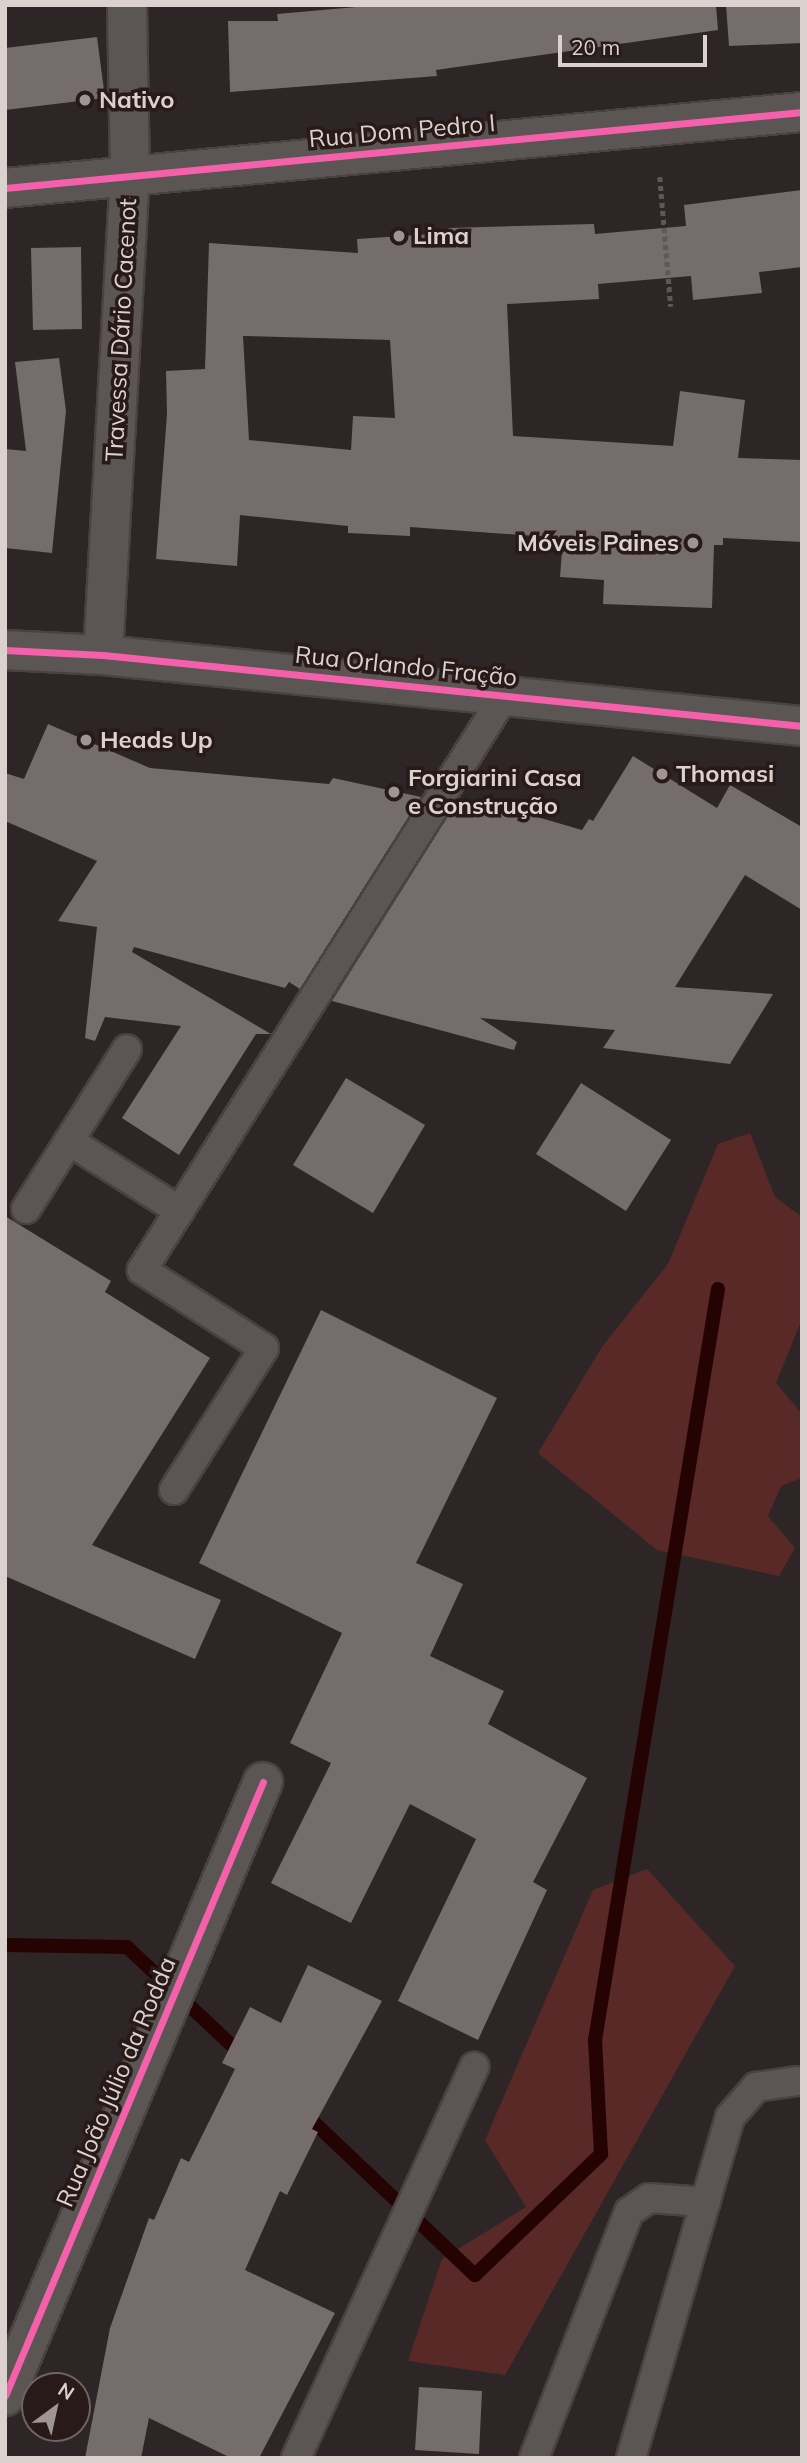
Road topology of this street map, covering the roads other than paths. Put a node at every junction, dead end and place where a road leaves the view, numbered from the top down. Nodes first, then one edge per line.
1 (127, 5) edge
2 (802, 112) edge
3 (130, 177) junction
4 (5, 188) edge
5 (5, 650) edge
6 (103, 655) junction
7 (505, 695) junction
8 (802, 726) edge
9 (127, 1049) dead end
10 (69, 1141) junction
11 (26, 1209) dead end
12 (180, 1211) junction
13 (174, 1490) dead end
14 (263, 1782) dead end
15 (474, 2067) dead end
16 (797, 2081) dead end
17 (706, 2202) junction
18 (5, 2396) edge
19 (296, 2458) edge
20 (534, 2458) edge
21 (631, 2458) edge

1 - 3 street, Travessa Dário Cacenot
2 - 3 street, Rua Dom Pedro I
3 - 4 street, Rua Dom Pedro I
3 - 6 street, Travessa Dário Cacenot
5 - 6 street, Rua Orlando Fração
6 - 7 street, Rua Orlando Fração
7 - 8 street, Rua Orlando Fração
7 - 12 lane
9 - 10 lane
10 - 11 lane
10 - 12 lane
12 - 13 lane
14 - 18 street, Rua João Júlio da Rodda
15 - 19 lane
16 - 17 lane
17 - 20 lane
17 - 21 lane

